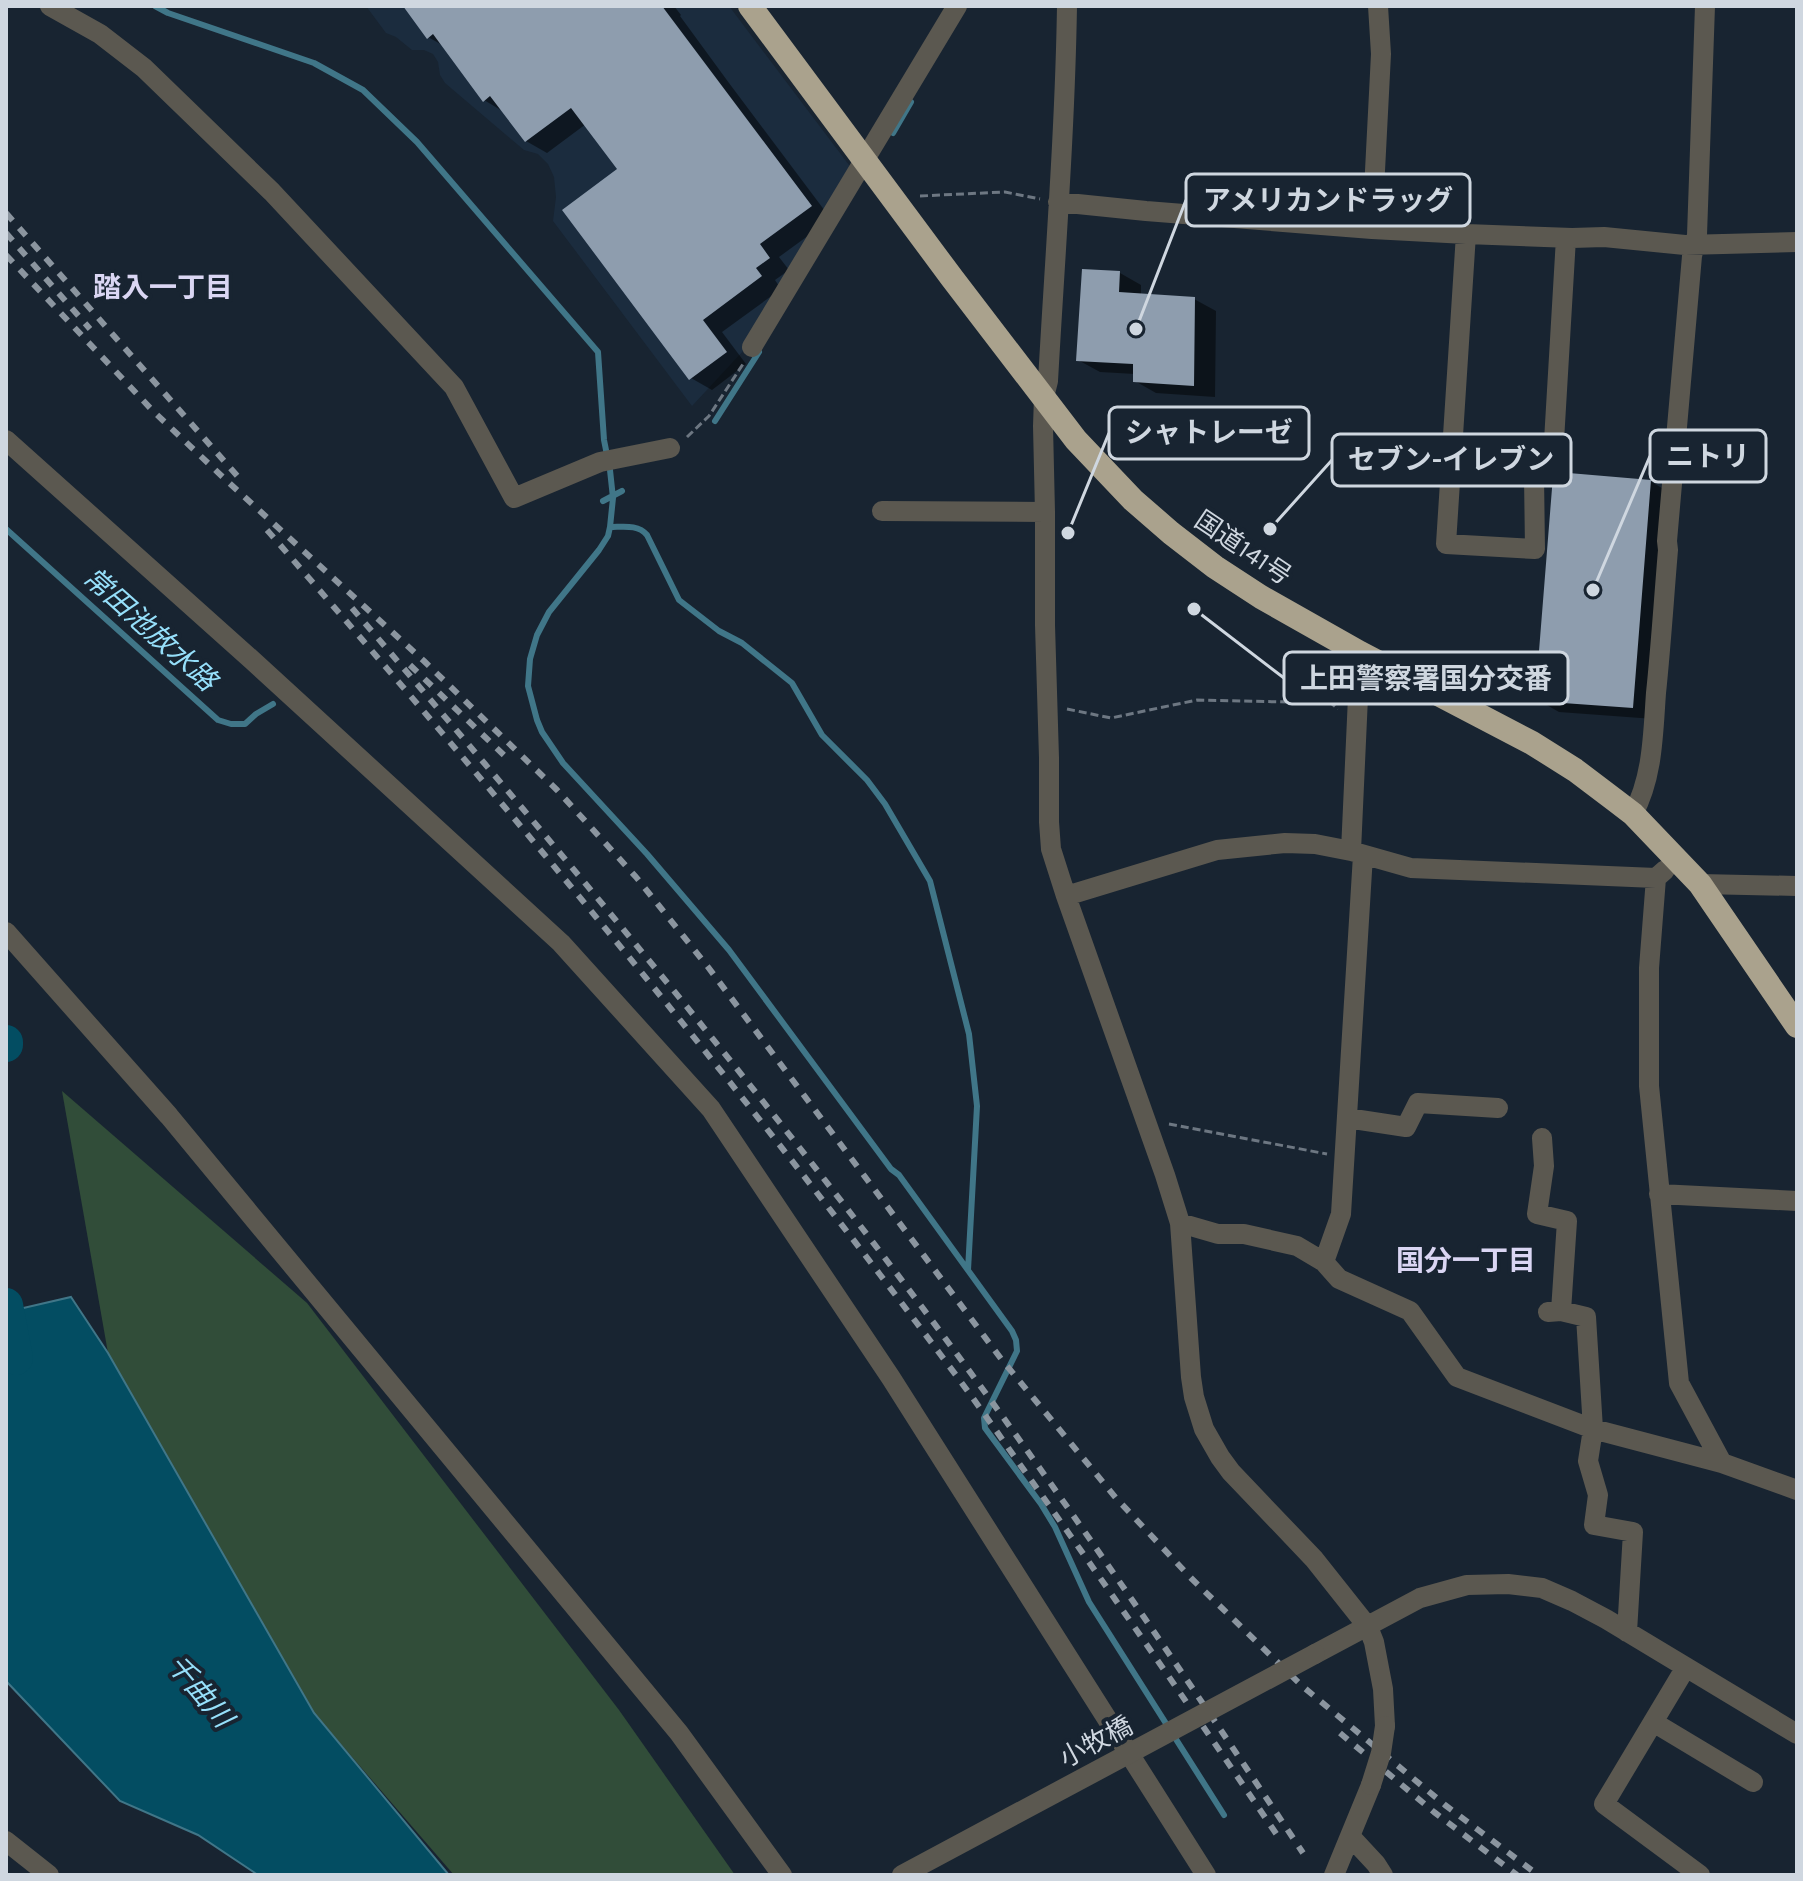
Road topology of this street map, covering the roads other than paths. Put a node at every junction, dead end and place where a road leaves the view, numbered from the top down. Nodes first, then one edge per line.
1 (50, 6) edge
2 (750, 6) edge
3 (957, 6) edge
4 (1067, 6) edge
5 (1378, 6) edge
6 (1705, 6) edge
7 (864, 159) junction
8 (1058, 202) junction
9 (1372, 229) junction
10 (1466, 234) junction
11 (1566, 238) junction
12 (1797, 242) edge
13 (1695, 244) junction
14 (748, 355) road end
15 (1044, 397) junction
16 (6, 440) edge
17 (678, 443) road end
18 (882, 511) dead end
19 (1045, 512) junction
20 (1360, 653) junction
21 (1633, 814) junction
22 (1357, 853) junction
23 (1676, 859) junction
24 (1656, 878) junction
25 (1700, 884) junction
26 (1797, 886) edge
27 (1066, 896) junction
28 (6, 932) edge
29 (1797, 1026) edge
30 (1498, 1108) dead end
31 (1347, 1118) junction
32 (1542, 1138) dead end
33 (1659, 1194) junction
34 (1797, 1201) edge
35 (1180, 1223) junction
36 (1324, 1262) junction
37 (1593, 1429) junction
38 (1722, 1463) junction
39 (1797, 1490) edge
40 (1368, 1627) junction
41 (1627, 1632) junction
42 (1686, 1667) junction
43 (1653, 1722) junction
44 (1797, 1734) edge
45 (1753, 1782) dead end
46 (1350, 1836) junction
47 (6, 1841) edge
48 (49, 1875) edge
49 (782, 1875) edge
50 (902, 1875) edge
51 (1206, 1875) edge
52 (1334, 1875) edge
53 (1383, 1875) edge
54 (1700, 1875) edge

1 - 17 street
2 - 7 highway, 国道141号
3 - 7 street
4 - 8 street
5 - 9 street
6 - 13 street
7 - 14 street
7 - 15 highway, 国道141号
8 - 9 street
8 - 15 street
9 - 10 street
10 - 11 street
10 - 11 street
11 - 13 street
12 - 13 street
13 - 21 street
15 - 19 street
15 - 20 highway, 国道141号
16 - 51 street
18 - 19 street
19 - 27 street
20 - 21 highway, 国道141号
20 - 22 street
21 - 23 highway, 国道141号
22 - 24 street
22 - 27 street
22 - 31 street
23 - 24 street
23 - 25 highway, 国道141号
24 - 33 street
25 - 26 street
25 - 29 highway, 国道141号
27 - 35 street
28 - 49 street
30 - 31 street
31 - 36 street
32 - 37 street
33 - 34 street
33 - 38 street
35 - 36 street
35 - 40 street
36 - 37 street
37 - 38 street
37 - 41 street
38 - 39 street
40 - 41 street, 小牧橋
40 - 46 street, bridge
40 - 50 street, 小牧橋, bridge
41 - 42 street, 小牧橋
42 - 43 street
42 - 44 street, 小牧橋
43 - 45 street
43 - 54 street
46 - 52 street
46 - 53 street
47 - 48 street

